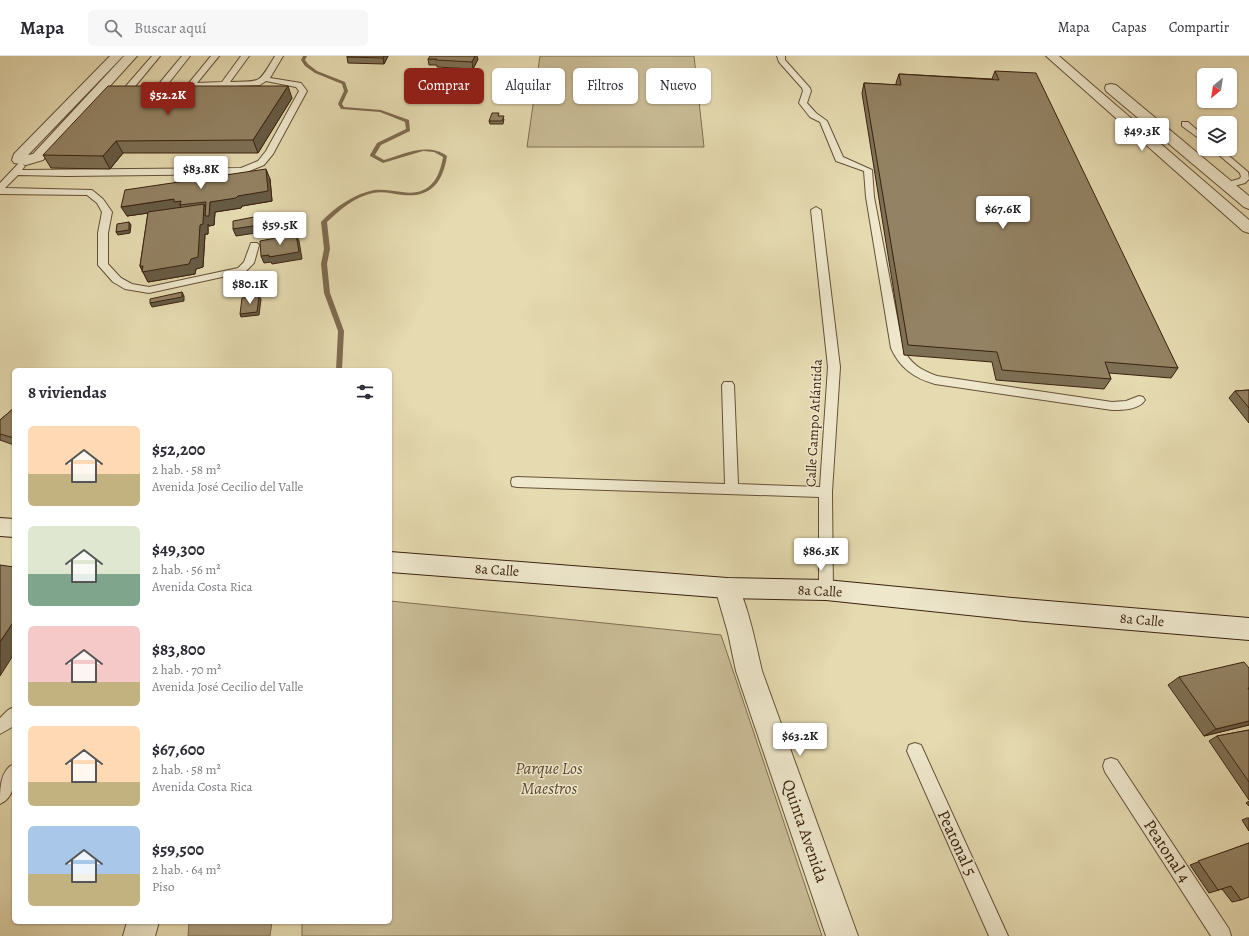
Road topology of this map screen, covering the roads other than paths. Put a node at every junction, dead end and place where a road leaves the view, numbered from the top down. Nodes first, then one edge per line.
1 (116, 56) edge
2 (131, 56) edge
3 (156, 56) edge
4 (186, 56) edge
5 (215, 56) edge
6 (245, 56) edge
7 (279, 56) edge
8 (1052, 56) edge
9 (781, 58) edge
10 (265, 79) junction
11 (1103, 81) dead end
12 (224, 85) junction
13 (191, 86) junction
14 (142, 87) edge
15 (100, 88) junction
16 (122, 88) junction
17 (85, 89) junction
18 (1185, 124) dead end
19 (1197, 134) edge
20 (1225, 156) edge
21 (26, 161) junction
22 (16, 172) junction
23 (1227, 185) junction
24 (0, 188) edge
25 (0, 191) edge
26 (1213, 197) junction
27 (1246, 199) edge
28 (816, 210) dead end
29 (1249, 228) edge
30 (254, 245) dead end
31 (728, 385) dead end
32 (1139, 400) dead end
33 (517, 482) dead end
34 (732, 489) junction
35 (826, 492) junction
36 (0, 527) edge
37 (12, 528) edge
38 (392, 562) edge
39 (727, 588) junction
40 (826, 590) junction
41 (1249, 629) edge
42 (915, 751) dead end
43 (1111, 766) dead end
44 (12, 775) edge
45 (0, 795) edge
46 (142, 924) edge
47 (139, 936) edge
48 (842, 936) edge
49 (999, 936) edge
50 (1222, 936) edge

1 - 17 street
2 - 15 street
3 - 16 lane
4 - 13 lane
5 - 13 lane
6 - 12 lane
7 - 10 lane
8 - 26 street
9 - 32 lane
10 - 12 lane
10 - 22 lane
11 - 23 street
12 - 13 lane
14 - 16 lane
15 - 16 lane
15 - 17 lane
15 - 21 street
17 - 21 street
18 - 19 lane
20 - 23 lane
21 - 22 lane
22 - 24 lane
23 - 27 street
25 - 30 lane
26 - 27 street
26 - 29 street
28 - 35 lane, Calle Campo Atlántida
31 - 34 lane
33 - 34 lane
34 - 35 lane
35 - 40 lane, Calle Campo Atlántida
36 - 37 street
38 - 39 street, 8a Calle
39 - 40 street, 8a Calle
39 - 48 street, Quinta Avenida
40 - 41 street, 8a Calle
42 - 49 lane, Peatonal 5
43 - 50 lane, Peatonal 4
44 - 45 lane
46 - 47 street

